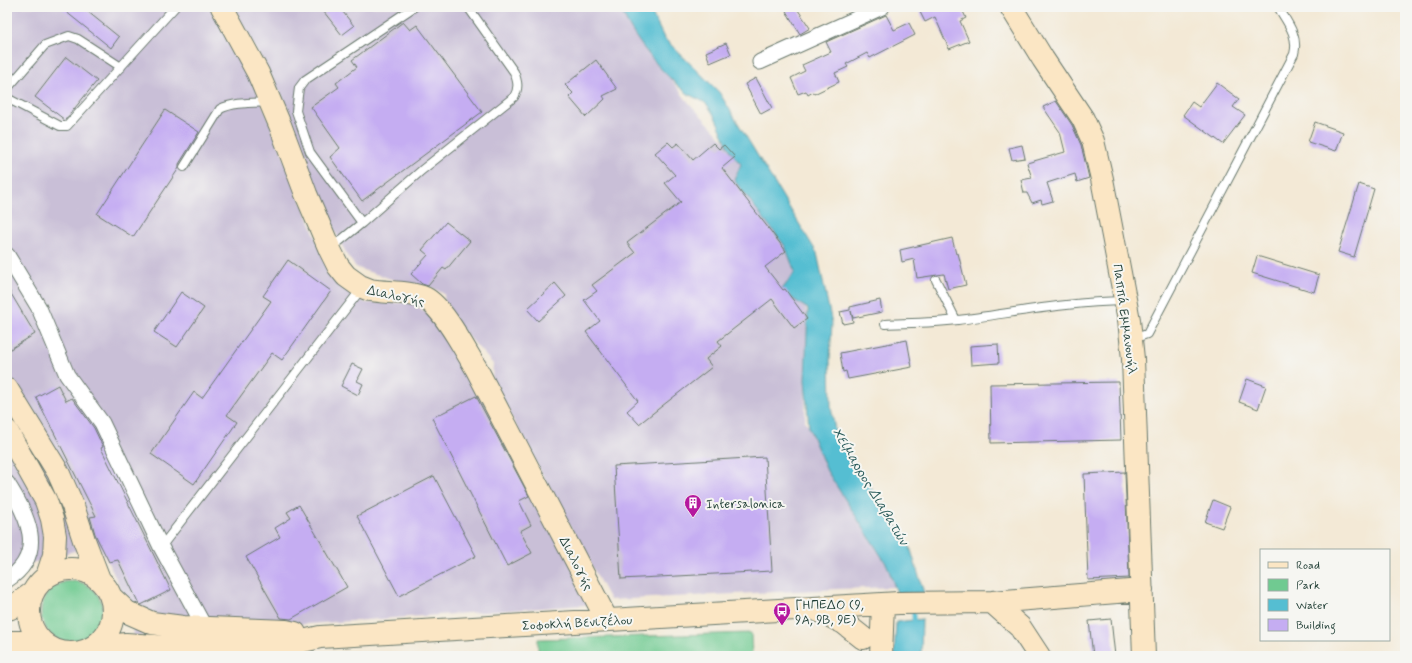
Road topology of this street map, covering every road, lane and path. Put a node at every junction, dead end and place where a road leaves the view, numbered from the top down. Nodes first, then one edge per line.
1 (175, 7) edge
2 (222, 7) edge
3 (414, 7) edge
4 (468, 7) edge
5 (882, 7) edge
6 (1011, 7) edge
7 (1278, 7) edge
8 (760, 62) dead end
9 (121, 67) junction
10 (7, 89) edge
11 (7, 98) edge
12 (270, 102) junction
13 (184, 167) dead end
14 (362, 224) junction
15 (330, 250) junction
16 (7, 255) edge
17 (936, 280) dead end
18 (362, 288) junction
19 (1125, 301) junction
20 (956, 320) junction
21 (885, 324) dead end
22 (1131, 339) junction
23 (7, 389) edge
24 (7, 431) edge
25 (7, 483) edge
26 (161, 547) junction
27 (47, 576) junction
28 (99, 579) junction
29 (7, 580) edge
30 (1142, 590) junction
31 (31, 594) junction
32 (112, 598) junction
33 (992, 602) junction
34 (882, 604) junction
35 (814, 608) junction
36 (7, 609) edge
37 (607, 620) junction
38 (205, 628) junction
39 (320, 637) junction
40 (7, 642) edge
41 (47, 646) junction
42 (865, 647) edge
43 (91, 649) junction
44 (162, 651) edge
45 (881, 656) edge
46 (1039, 656) edge
47 (1144, 656) edge

1 - 9 lane
2 - 12 street, Διαλογής
3 - 14 lane
4 - 14 lane
5 - 8 street
6 - 19 street, Παππά Εμμανουήλ
7 - 22 lane
9 - 10 lane
9 - 11 lane
12 - 13 lane
12 - 15 street, Διαλογής
14 - 15 lane
15 - 18 street, Διαλογής
16 - 26 street
17 - 20 lane
18 - 26 lane
18 - 37 street, Διαλογής
19 - 20 lane
19 - 22 street, Παππά Εμμανουήλ
20 - 21 lane
22 - 30 street, Παππά Εμμανουήλ
23 - 28 street
24 - 27 street
25 - 29 street
26 - 38 street
27 - 28 street
27 - 31 street
28 - 32 street
30 - 33 street, Σοφοκλή Βενιζέλου
30 - 47 street, Παππά Εμμανουήλ
31 - 36 street
31 - 41 street
32 - 38 street
32 - 43 street
33 - 34 street, Σοφοκλή Βενιζέλου
33 - 46 street
34 - 35 street, Σοφοκλή Βενιζέλου
34 - 42 street
34 - 45 street
35 - 37 street, Σοφοκλή Βενιζέλου
35 - 42 street
37 - 39 street, Σοφοκλή Βενιζέλου
38 - 39 street
39 - 44 street, Σοφοκλή Βενιζέλου
40 - 41 street
41 - 43 street
43 - 44 street, Σοφοκλή Βενιζέλου

